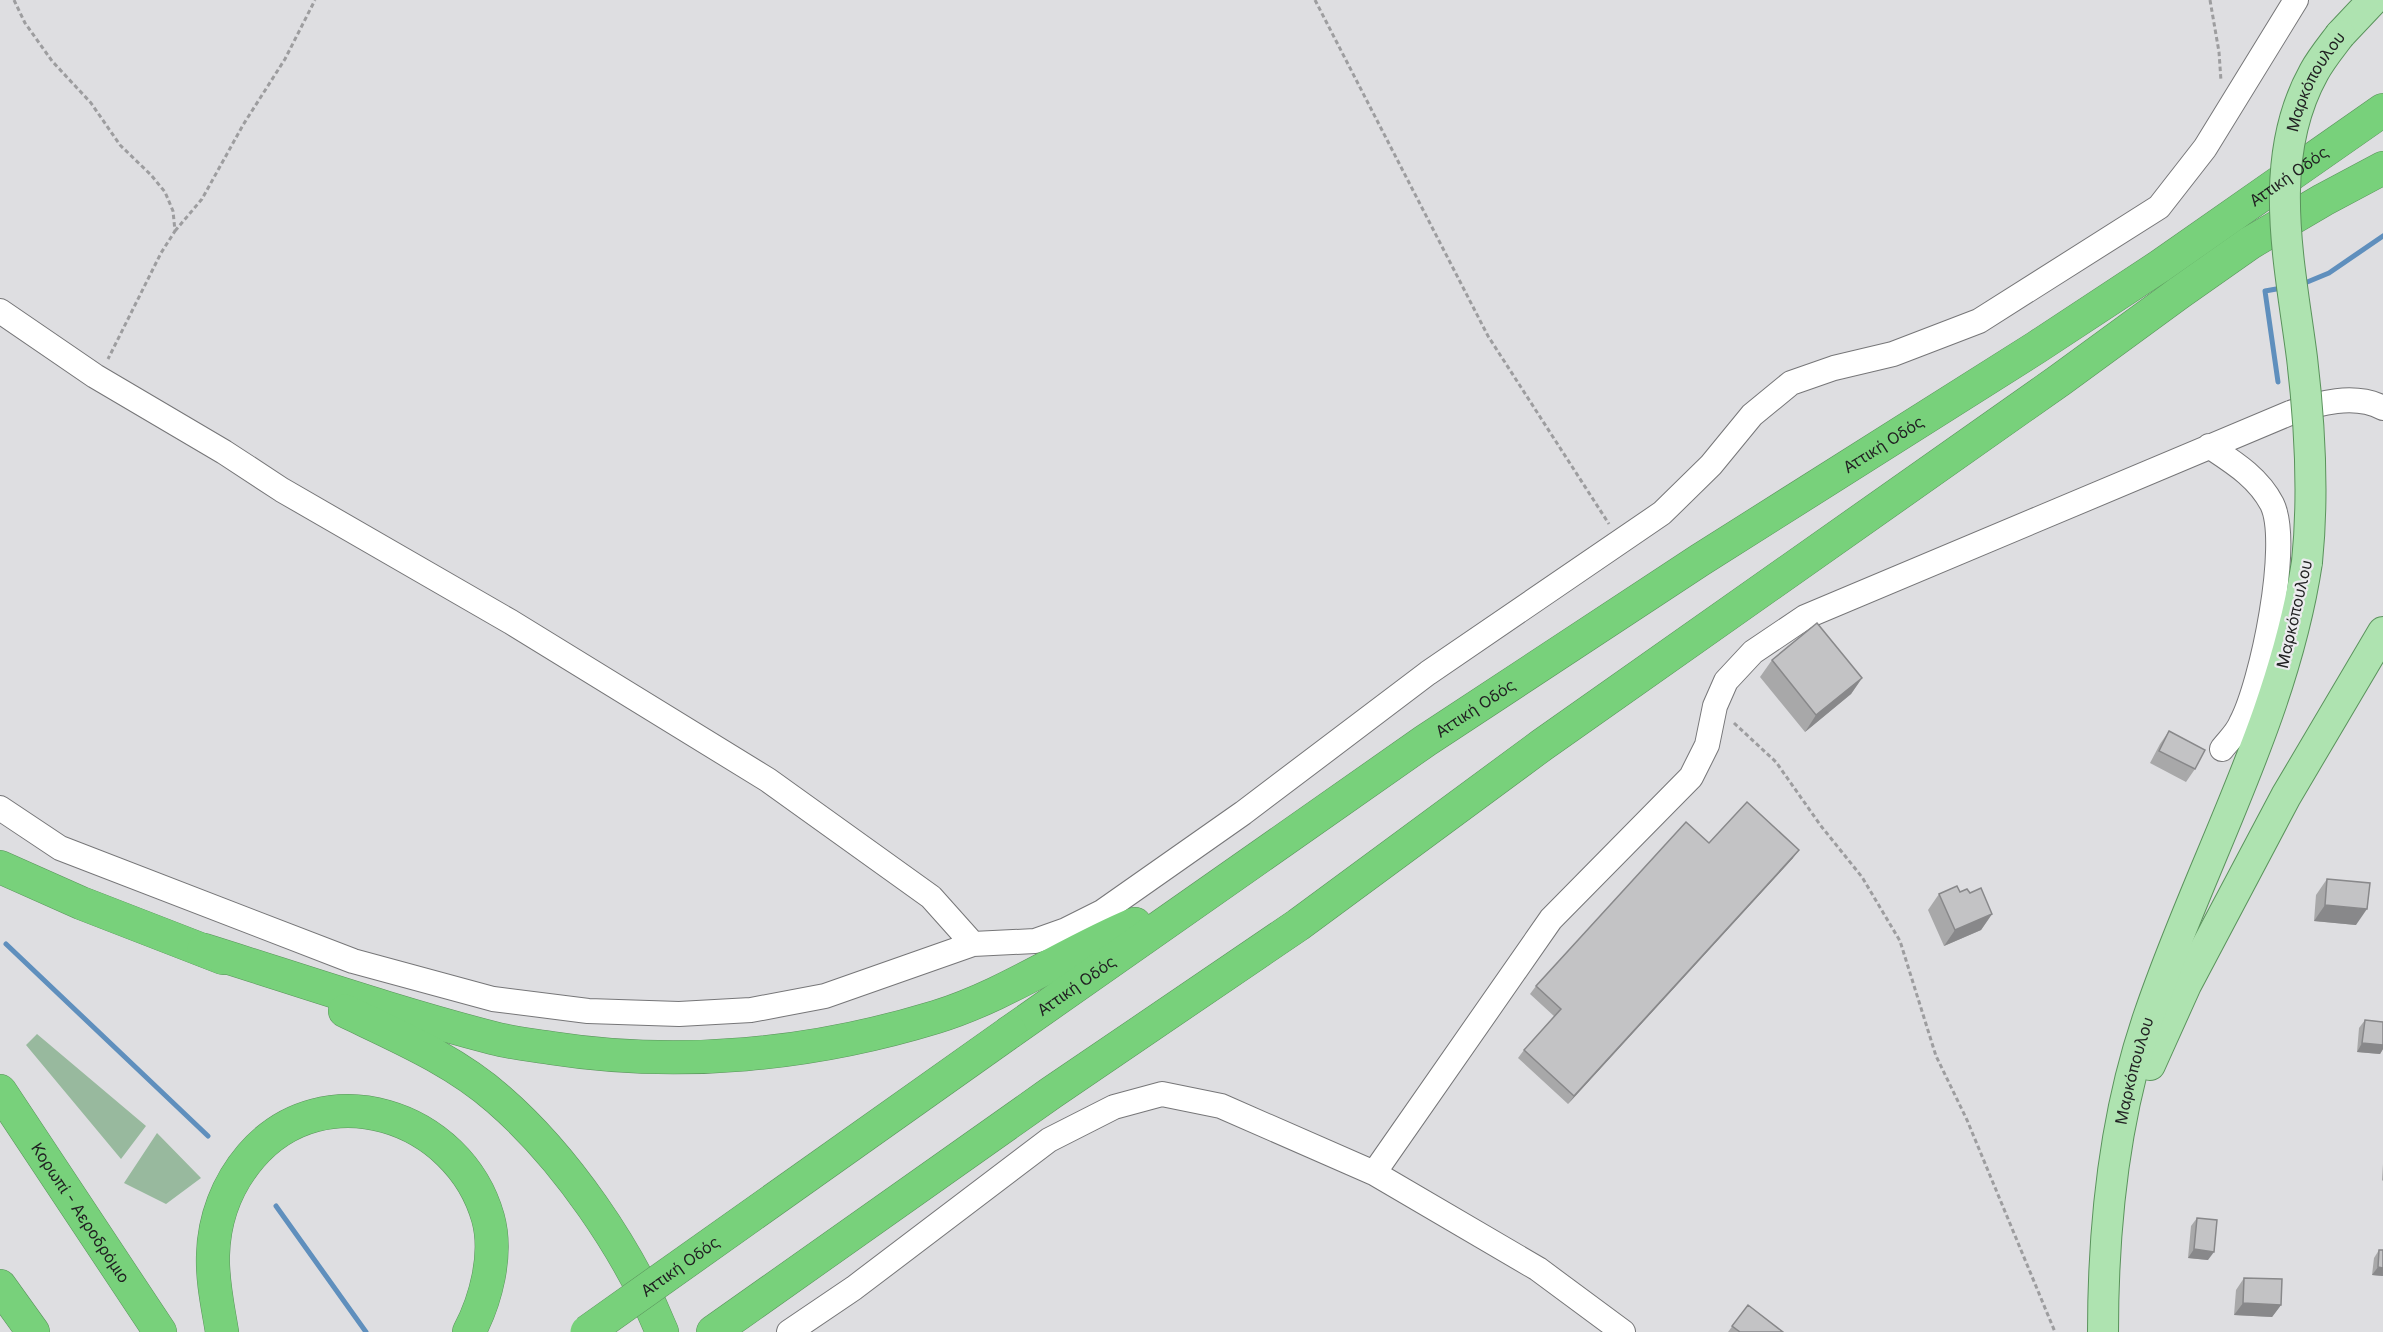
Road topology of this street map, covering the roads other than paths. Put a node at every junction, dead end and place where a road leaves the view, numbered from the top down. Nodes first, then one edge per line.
1 (2296, 0) edge
2 (2373, 0) edge
3 (2383, 110) edge
4 (2383, 168) edge
5 (0, 311) edge
6 (2383, 408) edge
7 (2209, 446) junction
8 (2383, 634) edge
9 (2222, 749) dead end
10 (0, 808) edge
11 (0, 867) edge
12 (1191, 904) junction
13 (973, 944) junction
14 (204, 950) junction
15 (0, 1091) edge
16 (1374, 1173) junction
17 (2112, 1189) junction
18 (0, 1286) edge
19 (33, 1332) edge
20 (160, 1332) edge
21 (222, 1332) edge
22 (468, 1332) edge
23 (587, 1332) edge
24 (662, 1332) edge
25 (713, 1332) edge
26 (789, 1332) edge
27 (1623, 1332) edge
28 (2103, 1332) edge

1 - 13 street
2 - 17 main road, Μαρκόπουλου, bridge
3 - 12 highway, Αττική Οδός
4 - 25 highway
5 - 13 street
6 - 7 street
7 - 9 street
7 - 16 street
8 - 17 main road, Μαρκόπουλου
10 - 13 street
11 - 14 highway
12 - 14 highway
12 - 23 highway, Αττική Οδός, bridge
14 - 24 highway
15 - 20 highway, Κορωπί - Αεροδρόμιο
16 - 26 street
16 - 27 street
17 - 28 main road, Μαρκόπουλου
18 - 19 highway
21 - 22 highway

